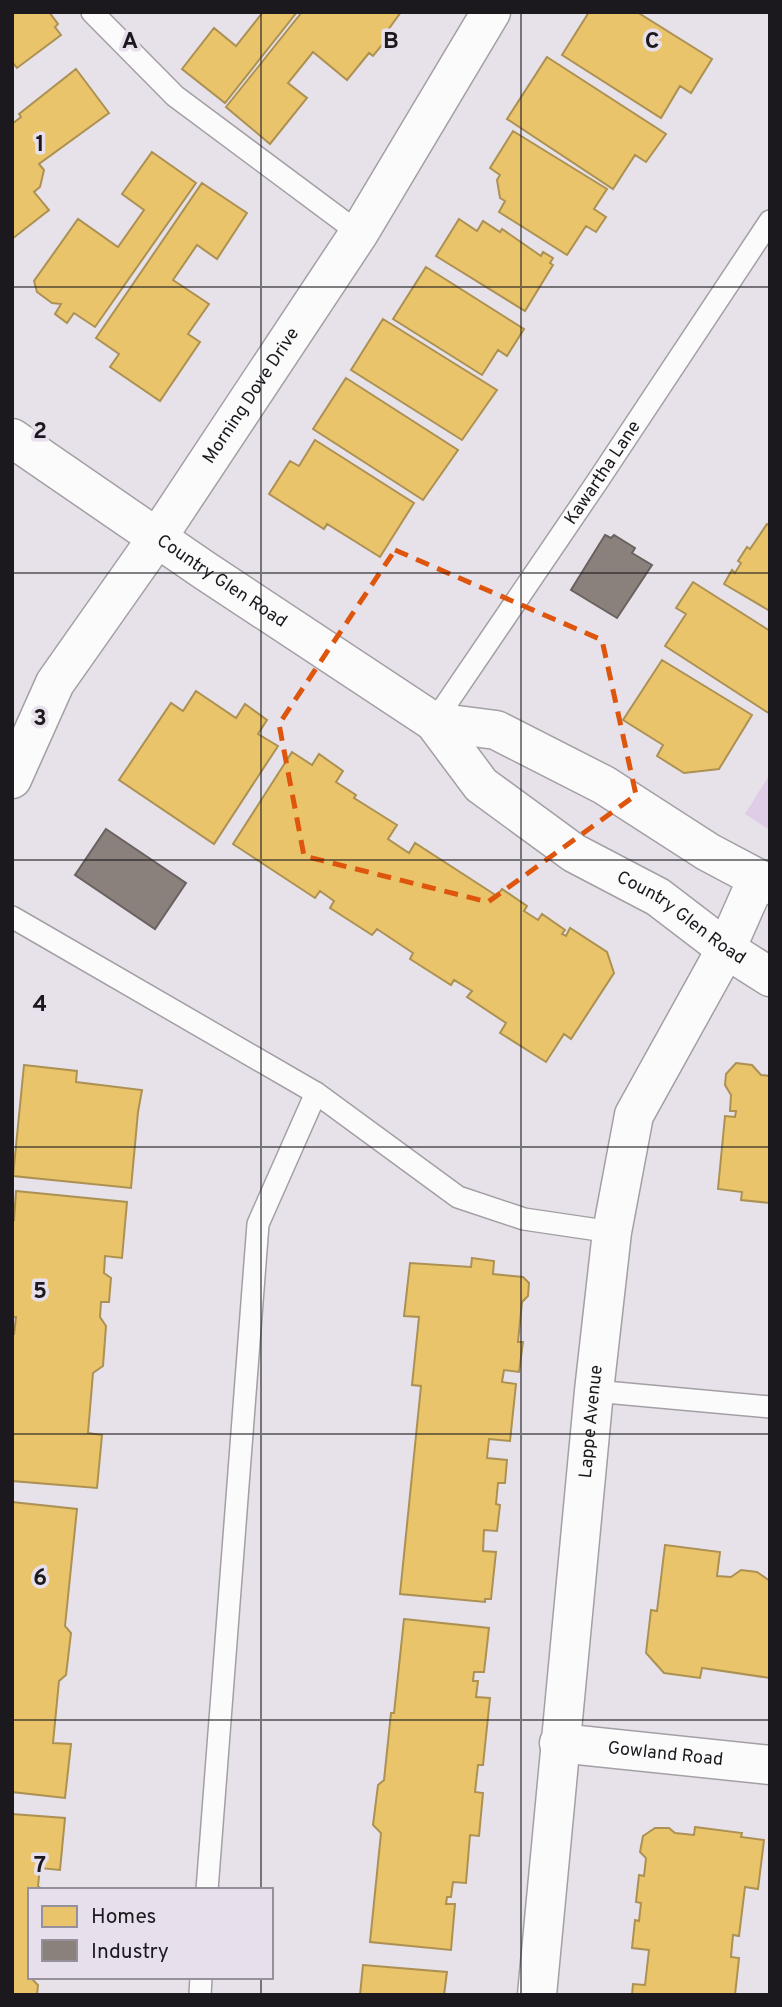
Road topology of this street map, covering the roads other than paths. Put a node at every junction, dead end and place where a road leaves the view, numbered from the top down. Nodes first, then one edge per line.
1 (92, 12) edge
2 (491, 12) edge
3 (770, 221) edge
4 (359, 233) junction
5 (12, 438) edge
6 (157, 538) junction
7 (434, 722) junction
8 (12, 779) edge
9 (764, 882) edge
10 (12, 917) edge
11 (726, 949) junction
12 (770, 977) edge
13 (316, 1093) junction
14 (612, 1232) junction
15 (594, 1391) junction
16 (770, 1407) edge
17 (559, 1743) junction
18 (770, 1765) edge
19 (208, 1888) edge
20 (537, 1995) edge

1 - 4 lane
2 - 4 street, Morning Dove Drive
3 - 7 lane, Kawartha Lane
4 - 6 street, Morning Dove Drive
5 - 6 street, Country Glen Road
6 - 7 street, Country Glen Road
6 - 8 street, Morning Dove Drive
7 - 9 street, Country Glen Road
7 - 11 street, Country Glen Road
9 - 11 street, Lappe Avenue
10 - 13 lane
11 - 12 street, Country Glen Road
11 - 14 street, Lappe Avenue
13 - 14 lane
13 - 19 lane
14 - 15 street, Lappe Avenue
15 - 16 lane
15 - 17 street, Lappe Avenue
17 - 18 street, Gowland Road
17 - 20 street, Lappe Avenue

